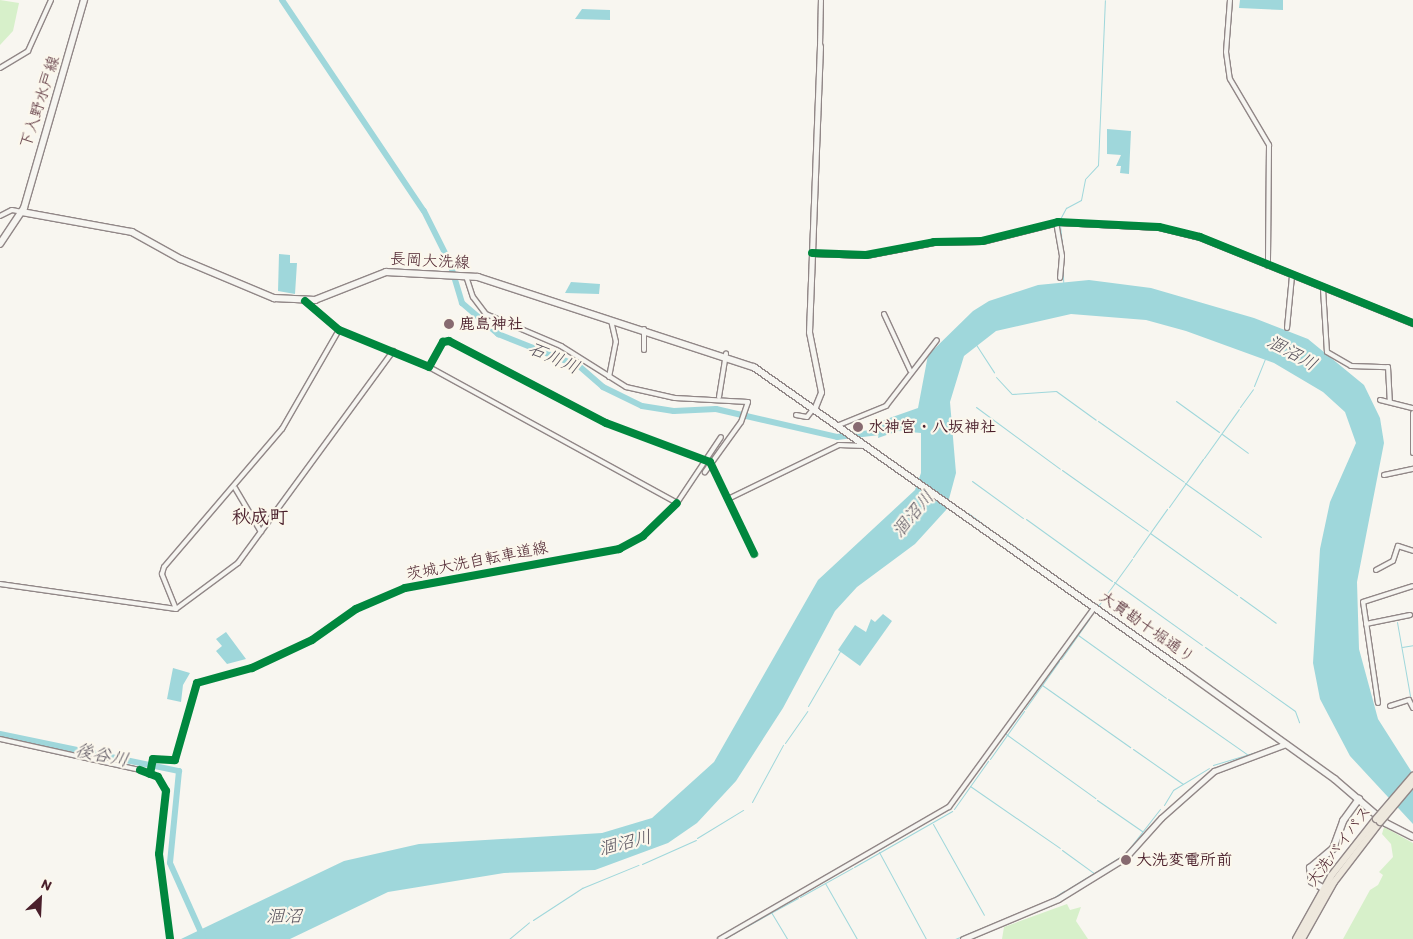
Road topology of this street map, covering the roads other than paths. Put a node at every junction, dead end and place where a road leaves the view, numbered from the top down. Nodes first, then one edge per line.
1 (51, 0) edge
2 (84, 0) edge
3 (821, 0) edge
4 (1230, 0) edge
5 (820, 46) joint
6 (0, 68) edge
7 (22, 212) junction
8 (0, 216) edge
9 (1056, 222) junction
10 (0, 244) edge
11 (812, 253) junction
12 (1268, 266) junction
13 (464, 276) junction
14 (1292, 276) junction
15 (1060, 278) dead end
16 (1323, 289) junction
17 (305, 301) junction
18 (884, 314) dead end
19 (611, 318) junction
20 (1413, 323) edge
21 (1288, 328) dead end
22 (337, 329) junction
23 (644, 329) junction
24 (937, 340) dead end
25 (644, 350) dead end
26 (393, 351) junction
27 (725, 355) junction
28 (429, 367) junction
29 (910, 370) junction
30 (609, 377) junction
31 (719, 397) junction
32 (1380, 400) dead end
33 (1390, 402) junction
34 (814, 408) junction
35 (1413, 408) edge
36 (1413, 413) edge
37 (796, 415) dead end
38 (840, 426) junction
39 (721, 437) dead end
40 (864, 443) junction
41 (1413, 453) edge
42 (709, 462) junction
43 (1413, 469) edge
44 (705, 472) dead end
45 (1384, 475) dead end
46 (235, 488) junction
47 (728, 499) junction
48 (261, 532) junction
49 (1413, 551) edge
50 (754, 554) dead end
51 (1376, 570) dead end
52 (0, 584) edge
53 (1413, 586) edge
54 (1095, 607) junction
55 (174, 610) junction
56 (1410, 615) dead end
57 (1366, 624) junction
58 (1413, 694) edge
59 (1409, 700) junction
60 (1378, 703) dead end
61 (1390, 706) dead end
62 (1413, 708) edge
63 (0, 739) edge
64 (1286, 744) junction
65 (140, 770) dead end
66 (1413, 776) edge
67 (1413, 783) edge
68 (1359, 799) junction
69 (1378, 820) junction
70 (1413, 837) edge
71 (1325, 890) junction
72 (720, 939) edge
73 (963, 939) edge
74 (1296, 939) edge
75 (1302, 939) edge

1 - 6 street
2 - 7 main road, 下入野水戸線
3 - 5 street
4 - 12 street
5 - 11 street
7 - 8 street
7 - 10 main road
7 - 17 main road, 長岡大洗線
9 - 11 street
9 - 12 street
9 - 15 street
11 - 34 street
12 - 14 street
13 - 17 main road, 長岡大洗線
13 - 19 main road, 長岡大洗線
13 - 30 street
14 - 16 street
14 - 21 street
16 - 20 street
16 - 33 street
17 - 22 street
18 - 29 street
19 - 23 main road, 長岡大洗線
19 - 30 street
22 - 26 street
22 - 46 street
23 - 25 street
23 - 27 main road, 長岡大洗線
24 - 29 street
26 - 28 street
26 - 48 street
27 - 31 street
27 - 34 main road, 長岡大洗線
28 - 42 street
28 - 42 street
29 - 38 street
30 - 31 street
31 - 42 street
32 - 33 street
33 - 35 street
34 - 37 street
34 - 38 main road, 長岡大洗線
36 - 41 street
38 - 40 main road, 長岡大洗線
39 - 42 street
40 - 47 street
40 - 54 main road, 大貫勘十堀通り
42 - 44 street
42 - 47 street
43 - 45 street
46 - 48 street
46 - 55 street
47 - 50 street
48 - 55 street
49 - 51 street
52 - 55 street
53 - 57 street
54 - 64 main road, 大貫勘十堀通り
54 - 72 street
56 - 57 street
57 - 60 street
58 - 59 street
59 - 61 street
59 - 62 street
63 - 65 street
64 - 68 main road, 大貫勘十堀通り
64 - 73 street
66 - 69 highway, 大洗バイパス, bridge
67 - 69 highway, 大洗バイパス, bridge
68 - 70 main road, 大貫勘十堀通り
68 - 71 main road
69 - 71 highway, 大洗バイパス
71 - 74 highway, 大洗バイパス
71 - 75 highway, 大洗バイパス

